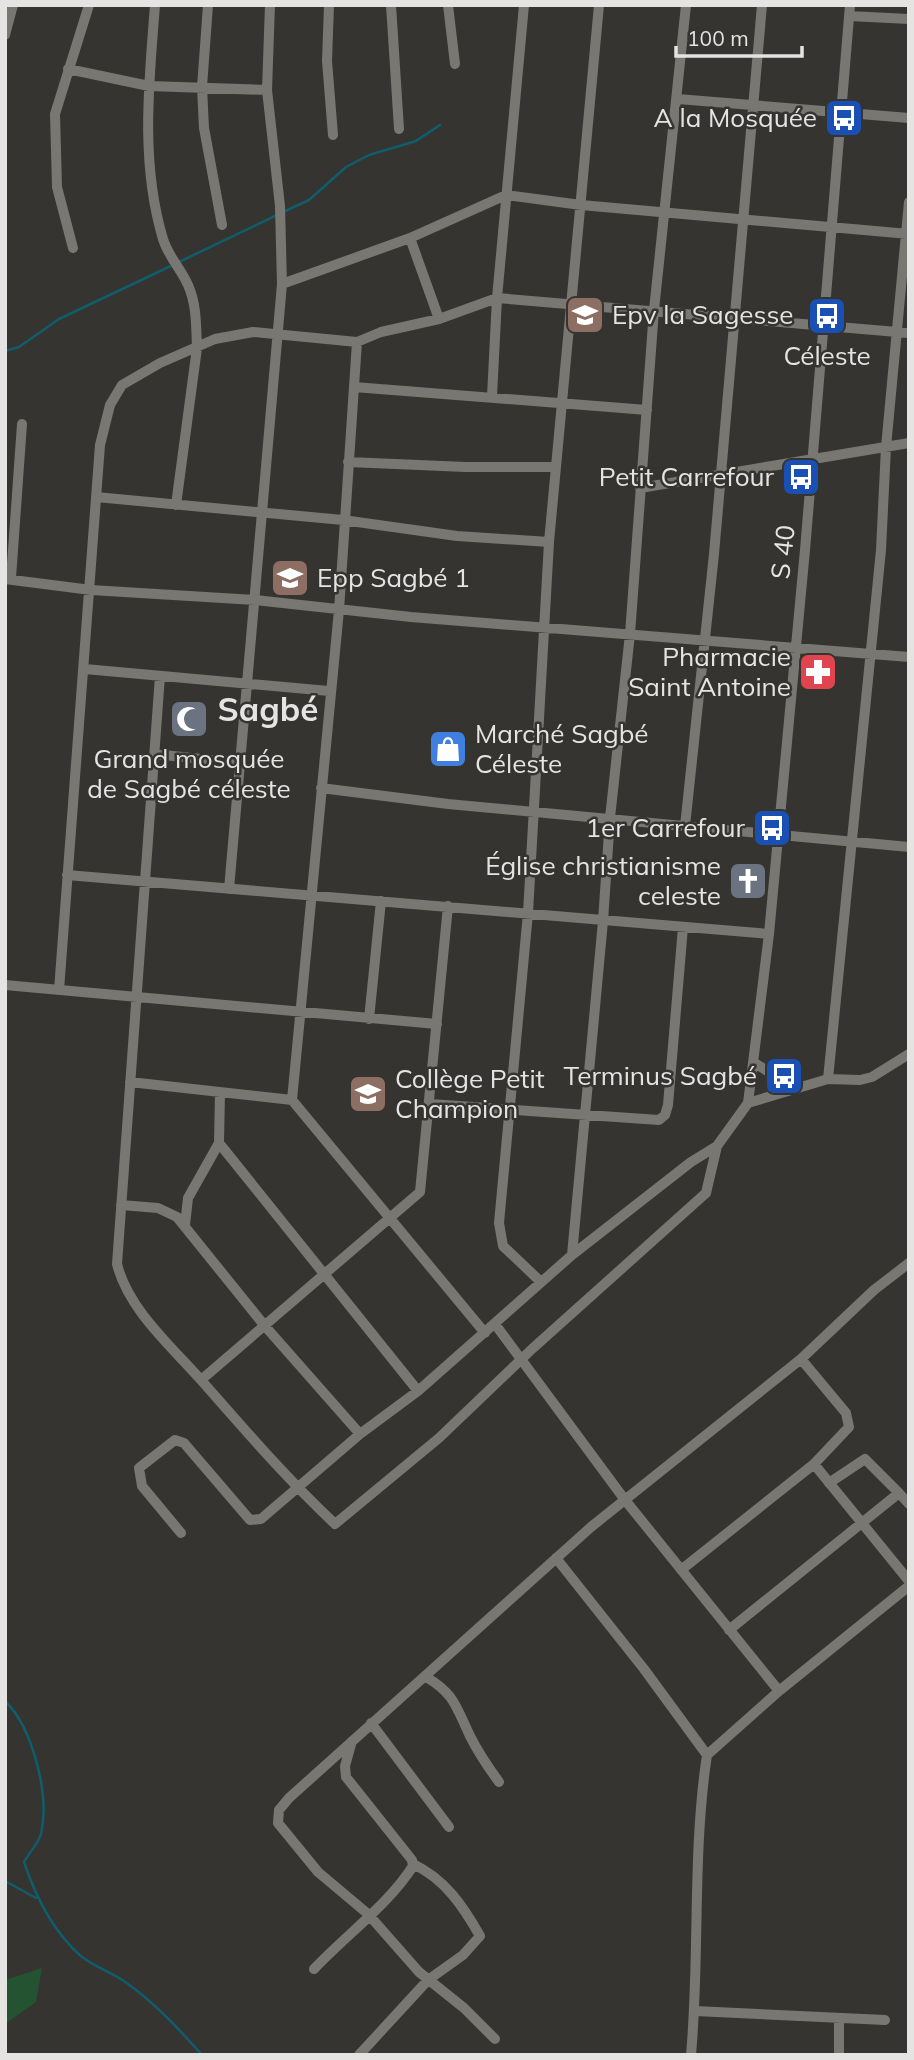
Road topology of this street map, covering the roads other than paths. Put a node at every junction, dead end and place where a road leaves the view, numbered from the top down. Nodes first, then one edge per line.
1 (13, 5) edge
2 (89, 5) edge
3 (155, 5) edge
4 (208, 5) edge
5 (270, 5) edge
6 (329, 5) edge
7 (391, 5) edge
8 (449, 5) edge
9 (524, 5) edge
10 (599, 5) edge
11 (686, 5) edge
12 (762, 5) edge
13 (850, 11) edge
14 (909, 19) edge
15 (5, 35) edge
16 (455, 64) dead end
17 (68, 69) junction
18 (149, 86) junction
19 (202, 88) junction
20 (267, 90) junction
21 (678, 99) junction
22 (755, 103) junction
23 (841, 111) junction
24 (909, 118) edge
25 (399, 129) dead end
26 (333, 135) dead end
27 (506, 195) junction
28 (909, 202) edge
29 (581, 205) junction
30 (663, 211) junction
31 (744, 220) junction
32 (222, 225) dead end
33 (830, 227) junction
34 (907, 234) edge
35 (410, 238) junction
36 (74, 248) dead end
37 (282, 284) junction
38 (497, 298) junction
39 (573, 304) junction
40 (654, 310) junction
41 (439, 319) junction
42 (736, 319) junction
43 (823, 326) junction
44 (897, 332) junction
45 (909, 333) edge
46 (277, 336) junction
47 (357, 342) junction
48 (197, 348) junction
49 (354, 387) junction
50 (492, 396) junction
51 (562, 404) junction
52 (647, 411) junction
53 (22, 424) dead end
54 (909, 443) edge
55 (886, 447) junction
56 (813, 461) junction
57 (348, 463) junction
58 (555, 467) junction
59 (721, 474) junction
60 (640, 488) junction
61 (96, 497) junction
62 (176, 505) junction
63 (264, 513) junction
64 (343, 520) junction
65 (549, 542) junction
66 (8, 578) edge
67 (91, 590) junction
68 (255, 600) junction
69 (339, 610) junction
70 (546, 626) junction
71 (630, 634) junction
72 (703, 641) junction
73 (793, 647) junction
74 (871, 653) junction
75 (909, 657) edge
76 (85, 669) junction
77 (160, 676) junction
78 (246, 684) junction
79 (329, 691) junction
80 (154, 754) junction
81 (239, 764) junction
82 (321, 788) junction
83 (533, 811) junction
84 (610, 818) junction
85 (685, 826) junction
86 (778, 835) junction
87 (853, 842) junction
88 (909, 846) edge
89 (67, 875) junction
90 (145, 883) junction
91 (229, 889) junction
92 (313, 896) junction
93 (380, 901) junction
94 (448, 906) junction
95 (528, 913) junction
96 (603, 920) junction
97 (682, 927) junction
98 (769, 934) junction
99 (5, 985) edge
100 (59, 990) junction
101 (136, 998) junction
102 (302, 1013) junction
103 (369, 1018) junction
104 (437, 1024) junction
105 (909, 1053) edge
106 (752, 1062) junction
107 (828, 1079) junction
108 (130, 1082) junction
109 (796, 1089) junction
110 (220, 1092) junction
111 (292, 1100) junction
112 (748, 1103) junction
113 (430, 1104) junction
114 (510, 1108) junction
115 (586, 1114) junction
116 (219, 1143) junction
117 (717, 1146) junction
118 (121, 1205) junction
119 (389, 1219) junction
120 (185, 1225) junction
121 (572, 1255) junction
122 (909, 1263) edge
123 (323, 1275) junction
124 (541, 1282) junction
125 (495, 1324) junction
126 (264, 1325) junction
127 (485, 1333) junction
128 (801, 1359) junction
129 (521, 1362) junction
130 (201, 1380) junction
131 (418, 1391) junction
132 (359, 1434) junction
133 (814, 1464) junction
134 (829, 1483) junction
135 (296, 1488) junction
136 (899, 1493) junction
137 (625, 1500) junction
138 (909, 1504) edge
139 (860, 1525) junction
140 (181, 1533) dead end
141 (556, 1558) junction
142 (681, 1570) junction
143 (909, 1584) edge
144 (729, 1630) junction
145 (426, 1676) junction
146 (779, 1691) junction
147 (371, 1723) junction
148 (352, 1741) junction
149 (707, 1755) junction
150 (499, 1782) dead end
151 (449, 1827) dead end
152 (413, 1864) junction
153 (369, 1914) junction
154 (314, 1969) dead end
155 (428, 1980) junction
156 (695, 2011) junction
157 (839, 2018) junction
158 (885, 2021) dead end
159 (495, 2039) dead end
160 (359, 2055) edge
161 (691, 2055) edge
162 (839, 2055) edge

1 - 15 street
2 - 17 street
3 - 18 street
4 - 19 street
5 - 20 street
6 - 26 street
7 - 25 street
8 - 16 street
9 - 27 street
10 - 29 street
11 - 21 street
12 - 22 street
13 - 14 street
13 - 23 street, S 40
17 - 18 street
17 - 36 street
18 - 19 street
18 - 48 street
19 - 20 street
19 - 32 street
20 - 37 street
21 - 22 street
21 - 30 street
22 - 23 street
22 - 31 street
23 - 24 street
23 - 33 street, S 40
27 - 29 street
27 - 35 street
27 - 38 street
28 - 34 street
29 - 30 street
29 - 39 street
30 - 31 street
30 - 40 street
31 - 33 street
31 - 42 street
33 - 34 street
33 - 43 street, S 40
34 - 44 street
35 - 37 street
35 - 41 street
37 - 46 street
38 - 39 street
38 - 41 street
38 - 50 street
39 - 40 street
39 - 51 street
40 - 42 street
40 - 52 street
41 - 47 street
42 - 43 street
42 - 59 street
43 - 44 street
43 - 56 street, S 40
44 - 45 street
44 - 55 street
46 - 47 street
46 - 48 street
46 - 63 street
47 - 49 street
48 - 61 street
48 - 62 street
49 - 50 street
49 - 57 street
50 - 51 street
51 - 52 street
51 - 58 street
52 - 60 street
53 - 66 street
54 - 55 street
55 - 56 street
55 - 74 street
56 - 59 street
56 - 73 street, S 40
57 - 58 street
57 - 64 street
58 - 65 street
59 - 60 street
59 - 72 street
60 - 71 street
61 - 62 street
61 - 67 street
62 - 63 street
63 - 64 street
63 - 68 street
64 - 65 street
64 - 69 street
65 - 70 street
66 - 67 street
67 - 68 street
67 - 76 street
68 - 69 street
68 - 78 street
69 - 70 street
69 - 79 street
70 - 71 street
70 - 83 street
71 - 72 street
71 - 84 street
72 - 73 street
72 - 85 street
73 - 74 street
73 - 86 street, S 40
74 - 75 street
74 - 87 street
76 - 77 street
76 - 89 street
77 - 78 street
77 - 80 street
78 - 79 street
78 - 81 street
79 - 82 street
80 - 81 street
80 - 90 street
81 - 91 street
82 - 83 street
82 - 92 street
83 - 84 street
83 - 95 street
84 - 85 street
84 - 96 street
85 - 86 street
86 - 87 street
86 - 98 street, S 40
87 - 88 street
87 - 107 street
89 - 90 street
89 - 100 street
90 - 91 street
90 - 101 street
91 - 92 street
92 - 93 street
92 - 102 street
93 - 94 street
93 - 103 street
94 - 95 street
94 - 104 street
95 - 96 street
95 - 114 street
96 - 97 street
96 - 115 street
97 - 98 street
97 - 115 street
98 - 106 street, S 40
99 - 100 street
100 - 101 street
101 - 102 street
101 - 108 street
102 - 103 street
102 - 111 street
103 - 104 street
104 - 113 street
105 - 107 street
106 - 109 street
106 - 112 street, S 40
107 - 109 street
108 - 110 street
108 - 118 street
109 - 112 street
110 - 111 street
110 - 116 street
111 - 119 street
112 - 117 street
113 - 114 street
113 - 119 street
114 - 115 street
114 - 124 street
115 - 121 street
116 - 120 street
116 - 123 street
117 - 121 street
117 - 129 street
118 - 120 street
118 - 130 street
119 - 123 street
119 - 127 street
120 - 126 street
121 - 124 street
122 - 128 street
123 - 126 street
123 - 131 street
124 - 125 street
125 - 127 street
125 - 129 street
126 - 130 street
126 - 132 street
127 - 131 street
128 - 133 street
128 - 137 street
129 - 135 street
129 - 137 street
130 - 135 street
131 - 132 street
132 - 135 street
133 - 134 street
133 - 142 street
134 - 136 street
134 - 139 street
135 - 140 street
136 - 138 street
136 - 139 street
137 - 141 street
137 - 142 street
139 - 143 street
139 - 144 street
141 - 145 street
141 - 149 street
142 - 144 street
143 - 146 street
144 - 146 street
145 - 147 street
145 - 150 street
146 - 149 street
147 - 148 street
147 - 151 street
148 - 152 street
148 - 153 street
149 - 156 street
152 - 153 street
152 - 155 street
153 - 154 street
153 - 155 street
155 - 159 street
155 - 160 street
156 - 157 street
156 - 161 street
157 - 158 street
157 - 162 street

